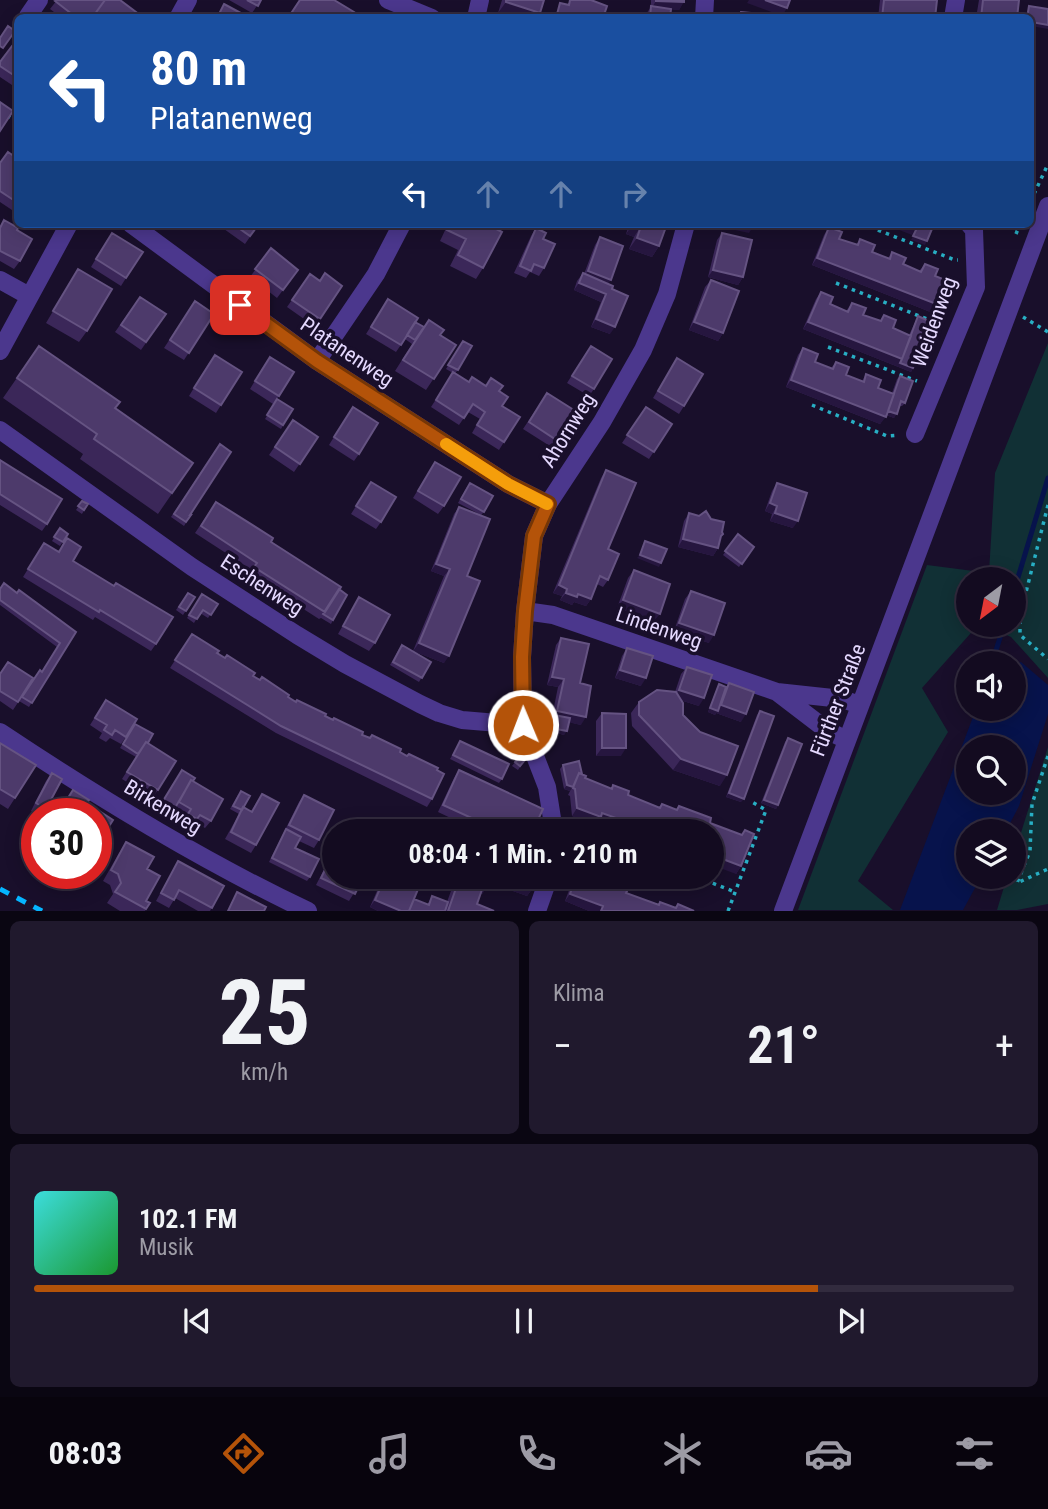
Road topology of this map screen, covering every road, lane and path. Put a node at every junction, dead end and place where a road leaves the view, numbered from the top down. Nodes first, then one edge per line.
1 (39, 0) edge
2 (388, 0) edge
3 (28, 14) edge
4 (422, 14) edge
5 (1048, 164) edge
6 (1034, 194) edge
7 (1048, 206) edge
8 (67, 228) edge
9 (136, 228) edge
10 (400, 228) edge
11 (686, 228) edge
12 (872, 228) edge
13 (972, 228) edge
14 (975, 255) junction
15 (0, 280) edge
16 (836, 283) dead end
17 (30, 296) junction
18 (1009, 309) junction
19 (958, 332) junction
20 (1048, 332) edge
21 (828, 346) dead end
22 (0, 351) edge
23 (317, 361) junction
24 (934, 388) junction
25 (812, 405) dead end
26 (0, 430) edge
27 (915, 434) joint
28 (548, 504) junction
29 (1048, 505) edge
30 (525, 611) junction
31 (1048, 659) edge
32 (777, 692) junction
33 (860, 705) junction
34 (523, 725) junction
35 (0, 732) edge
36 (847, 740) junction
37 (1048, 755) edge
38 (752, 803) dead end
39 (553, 819) edge
40 (1048, 869) edge
41 (724, 888) edge
42 (545, 889) edge
43 (735, 892) junction
44 (308, 911) edge
45 (537, 911) edge
46 (728, 911) edge
47 (783, 911) edge

1 - 3 street
2 - 4 street
5 - 6 path
7 - 18 street, Fürther Straße
8 - 17 street
9 - 23 street, Platanenweg
10 - 23 street
11 - 28 street, Ahornweg
12 - 14 path
13 - 14 street, Weidenweg
14 - 19 street, Weidenweg
15 - 17 street
16 - 19 path
17 - 22 street
18 - 20 path
18 - 33 street, Fürther Straße
19 - 24 street, Weidenweg
21 - 24 path
23 - 28 street, Platanenweg
24 - 27 street, Weidenweg
25 - 27 path
26 - 34 street, Eschenweg
28 - 30 street, Ahornweg
29 - 31 path
30 - 32 street, Lindenweg
30 - 34 street, Ahornweg
32 - 33 street, Lindenweg
32 - 36 street, Lindenweg
33 - 36 street, Fürther Straße
34 - 39 street, Ahornweg
35 - 44 street, Birkenweg
36 - 47 street, Fürther Straße
37 - 40 path
38 - 43 path
41 - 43 path
42 - 45 street
43 - 46 path

